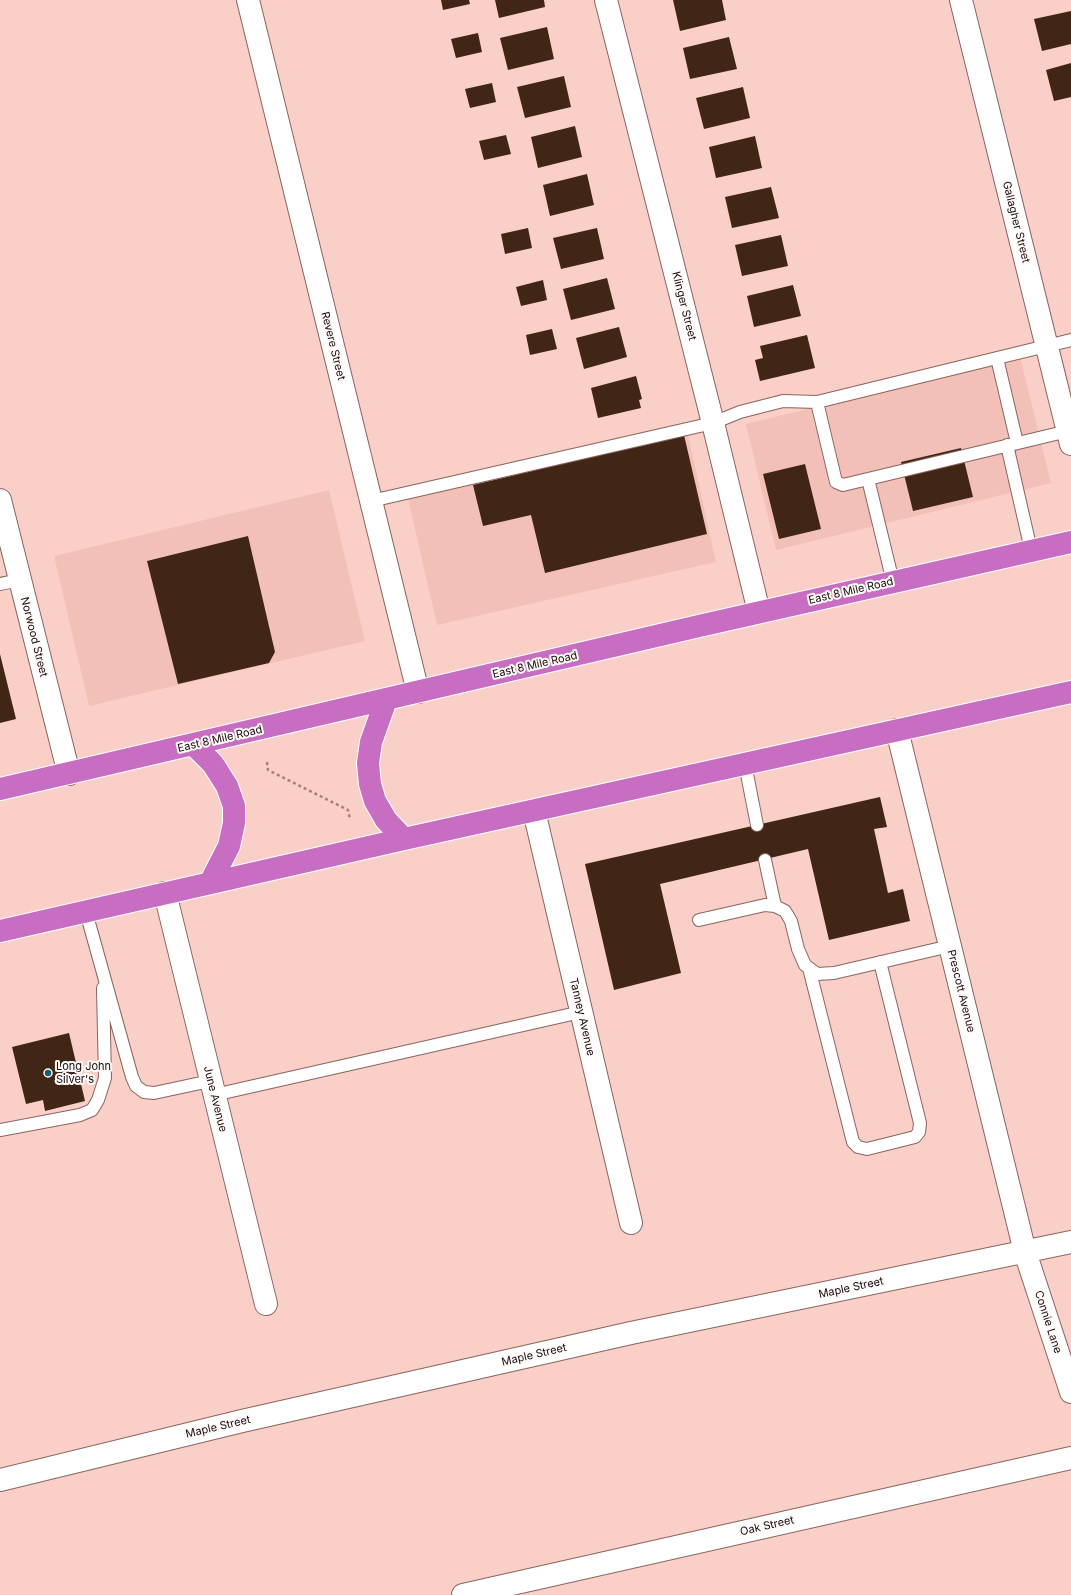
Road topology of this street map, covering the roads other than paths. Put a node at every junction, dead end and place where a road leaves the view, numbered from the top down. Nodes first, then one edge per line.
1 (248, 0) edge
2 (606, 0) edge
3 (961, 0) edge
4 (1071, 340) edge
5 (1047, 346) junction
6 (997, 358) junction
7 (817, 402) junction
8 (713, 423) junction
9 (1069, 437) edge
10 (1012, 444) junction
11 (868, 479) junction
12 (0, 500) edge
13 (371, 501) junction
14 (1071, 542) edge
15 (1032, 550) junction
16 (10, 582) edge
17 (893, 582) junction
18 (759, 612) junction
19 (418, 692) junction
20 (1071, 692) edge
21 (386, 700) junction
22 (897, 730) junction
23 (194, 745) junction
24 (745, 764) junction
25 (69, 774) junction
26 (0, 789) edge
27 (534, 811) junction
28 (758, 825) dead end
29 (404, 839) junction
30 (765, 860) dead end
31 (210, 883) junction
32 (165, 893) junction
33 (775, 906) junction
34 (86, 912) junction
35 (700, 920) dead end
36 (0, 931) edge
37 (950, 946) junction
38 (880, 962) junction
39 (809, 968) junction
40 (102, 970) junction
41 (581, 1012) junction
42 (212, 1088) junction
43 (0, 1130) edge
44 (631, 1223) dead end
45 (1071, 1242) edge
46 (1025, 1252) junction
47 (266, 1304) dead end
48 (1071, 1392) edge
49 (1071, 1458) edge
50 (0, 1480) edge
51 (463, 1595) edge

1 - 13 street, Revere Street
2 - 8 street, Klinger Street
3 - 5 street, Gallagher Street
4 - 5 lane
5 - 6 lane
5 - 9 street, Gallagher Street
6 - 7 lane
6 - 10 lane
7 - 8 lane
7 - 11 lane
8 - 13 lane
8 - 18 street, Klinger Street
9 - 10 lane
10 - 11 lane
10 - 15 lane
11 - 17 lane
12 - 16 street, Norwood Street
13 - 19 street, Revere Street
14 - 15 highway, East 8 Mile Road
15 - 17 highway, East 8 Mile Road
16 - 25 street, Norwood Street
17 - 18 highway, East 8 Mile Road
18 - 19 highway, East 8 Mile Road
19 - 21 highway, East 8 Mile Road
20 - 22 highway
21 - 23 highway, East 8 Mile Road
21 - 29 highway
22 - 24 highway
22 - 37 street, Prescott Avenue
23 - 25 highway, East 8 Mile Road
23 - 31 highway
24 - 27 highway
24 - 28 lane
25 - 26 highway, East 8 Mile Road
27 - 29 highway
27 - 41 street, Tanney Avenue
29 - 31 highway
30 - 33 lane
31 - 32 highway
32 - 34 highway
32 - 42 street, June Avenue
33 - 35 lane
33 - 39 lane
34 - 36 highway
34 - 40 lane
37 - 38 lane
37 - 46 street, Prescott Avenue
38 - 39 lane
38 - 39 lane
40 - 42 lane
40 - 43 lane
41 - 42 lane
41 - 44 street, Tanney Avenue
42 - 47 street, June Avenue
45 - 46 street, Maple Street
46 - 48 street, Connie Lane
46 - 50 street, Maple Street
49 - 51 street, Oak Street

